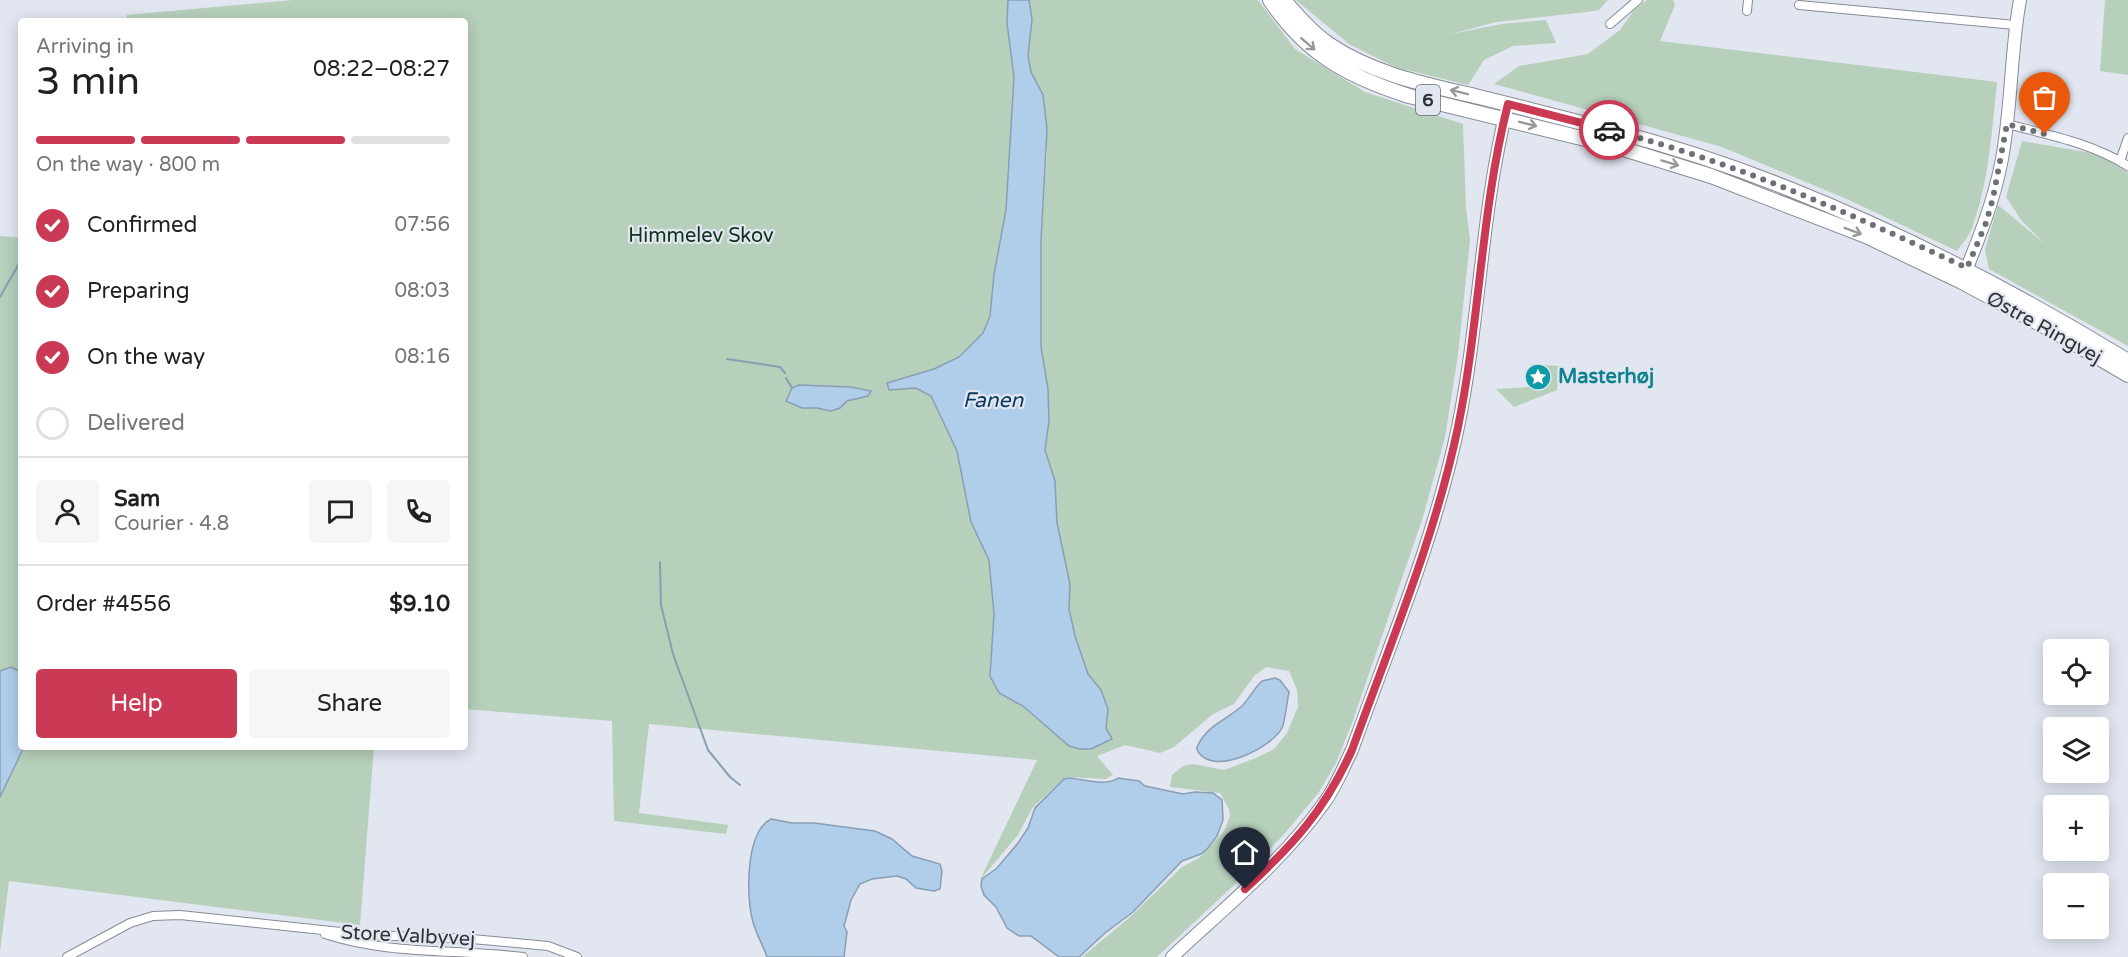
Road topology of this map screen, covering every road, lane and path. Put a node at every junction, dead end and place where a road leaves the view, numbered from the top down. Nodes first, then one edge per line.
1 (1270, 0) edge
2 (1284, 0) edge
3 (1638, 0) edge
4 (1748, 0) edge
5 (2020, 0) edge
6 (1799, 5) dead end
7 (1747, 11) dead end
8 (1610, 24) dead end
9 (2015, 25) junction
10 (1508, 104) junction
11 (1504, 118) junction
12 (2007, 124) junction
13 (2128, 138) edge
14 (2124, 163) edge
15 (1964, 275) junction
16 (2128, 361) edge
17 (2128, 375) edge
18 (309, 929) junction
19 (67, 957) edge
20 (523, 957) edge
21 (577, 957) edge
22 (1172, 957) edge

1 -> 11 main road, Østre Ringvej / 6
10 -> 2 main road, Østre Ringvej / 6
3 - 8 street
4 - 7 street
5 - 9 street
6 - 9 street
9 - 12 street
10 - 11 street
10 - 15 main road, Østre Ringvej / 6
11 -> 15 main road, Østre Ringvej / 6
11 - 22 street
12 - 14 street
12 - 15 street
13 - 14 street
15 - 16 main road, Østre Ringvej / 6
15 - 17 main road, Østre Ringvej / 6
18 - 19 street, Store Valbyvej
18 - 20 street, Store Valbyvej
18 - 21 street, Store Valbyvej

